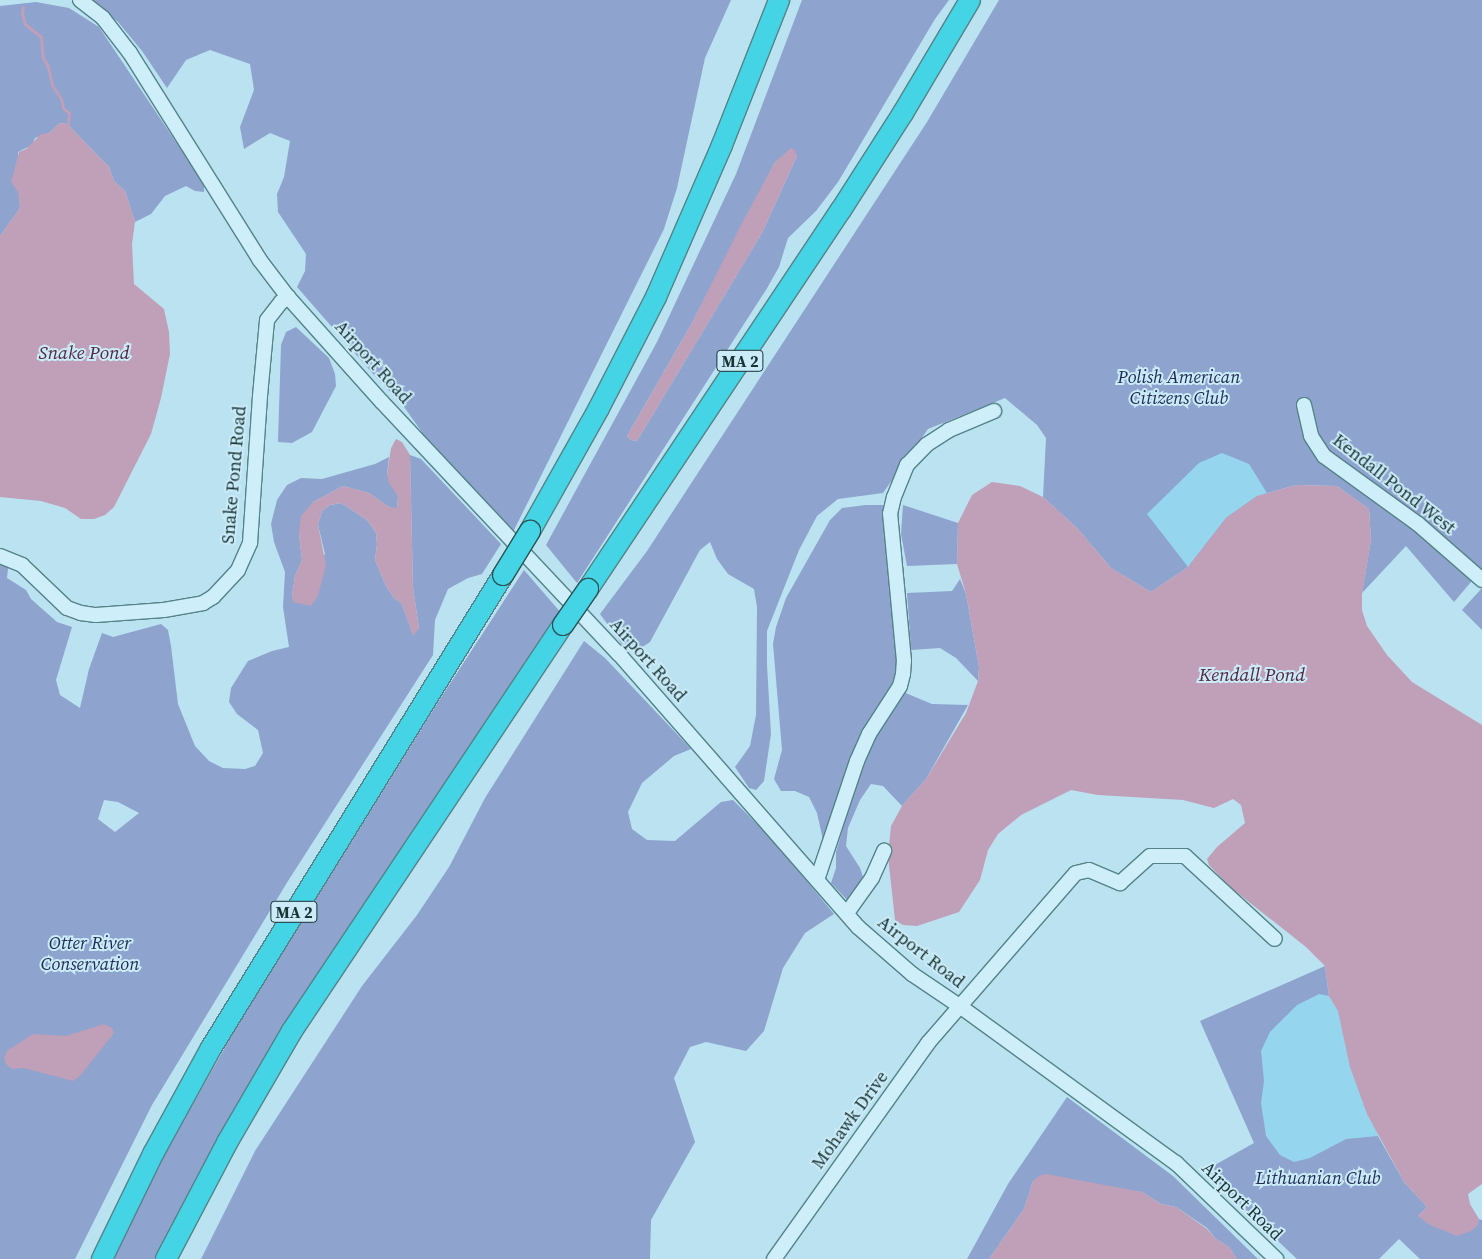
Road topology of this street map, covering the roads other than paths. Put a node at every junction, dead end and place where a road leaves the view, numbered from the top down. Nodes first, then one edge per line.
1 (80, 0) edge
2 (767, 0) edge
3 (779, 0) edge
4 (970, 0) edge
5 (742, 98) junction
6 (288, 297) junction
7 (1304, 405) dead end
8 (994, 411) dead end
9 (0, 556) edge
10 (1482, 580) edge
11 (884, 851) dead end
12 (817, 880) junction
13 (846, 913) junction
14 (1275, 939) dead end
15 (962, 1007) junction
16 (102, 1259) edge
17 (166, 1259) edge
18 (774, 1259) edge
19 (1276, 1259) edge

1 - 6 street, Airport Road
2 - 5 highway
3 - 5 highway, MA 2
4 - 17 highway, MA 2, bridge
5 - 16 highway, MA 2, bridge
6 - 9 street, Snake Pond Road
6 - 12 street, Airport Road
7 - 10 street, Kendall Pond West
8 - 12 street
11 - 13 street
12 - 13 street, Airport Road
13 - 15 street, Airport Road
14 - 15 street, Mohawk Drive
15 - 18 street, Mohawk Drive
15 - 19 street, Airport Road

